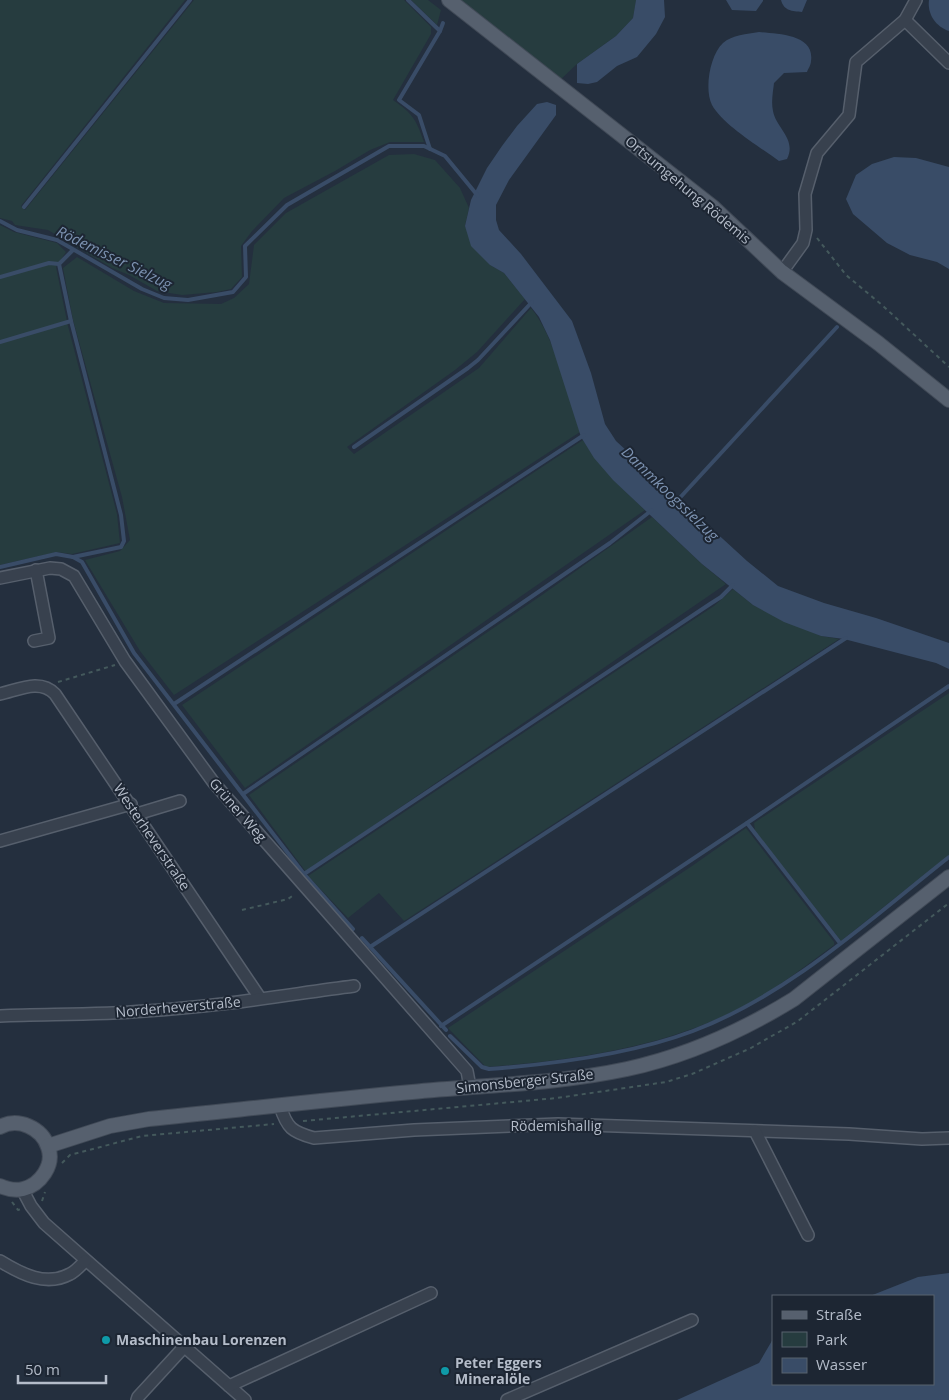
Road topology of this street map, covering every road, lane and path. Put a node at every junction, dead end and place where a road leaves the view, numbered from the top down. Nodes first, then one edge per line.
1 (449, 0) edge
2 (916, 0) edge
3 (905, 20) junction
4 (949, 63) edge
5 (806, 230) junction
6 (782, 272) junction
7 (949, 367) edge
8 (949, 400) edge
9 (36, 570) junction
10 (0, 578) edge
11 (34, 641) dead end
12 (125, 662) junction
13 (50, 688) junction
14 (0, 694) edge
15 (180, 801) dead end
16 (134, 809) junction
17 (0, 841) edge
18 (949, 877) edge
19 (305, 886) junction
20 (242, 910) dead end
21 (354, 986) dead end
22 (260, 998) junction
23 (0, 1016) edge
24 (470, 1087) junction
25 (280, 1106) junction
26 (286, 1123) junction
27 (0, 1127) edge
28 (755, 1131) junction
29 (949, 1138) edge
30 (48, 1146) junction
31 (58, 1168) dead end
32 (0, 1186) edge
33 (22, 1190) junction
34 (45, 1191) dead end
35 (6, 1200) dead end
36 (31, 1206) junction
37 (808, 1235) dead end
38 (0, 1261) edge
39 (85, 1261) junction
40 (431, 1293) dead end
41 (692, 1320) dead end
42 (184, 1347) junction
43 (229, 1386) junction
44 (511, 1398) edge
45 (138, 1400) edge
46 (245, 1400) edge

1 - 6 main road, Ortsumgehung Rödemis
2 - 3 street
3 - 4 street
3 - 5 street
5 - 6 street
5 - 7 path
6 - 8 main road, Ortsumgehung Rödemis
9 - 10 street, Grüner Weg
9 - 11 street
9 - 12 street, Grüner Weg
12 - 13 path
12 - 19 street, Grüner Weg
13 - 14 street
13 - 16 street, Westerheverstraße
15 - 16 street
16 - 17 street
16 - 22 street, Westerheverstraße
18 - 24 main road, Simonsberger Straße
19 - 20 path
19 - 24 street, Grüner Weg
21 - 22 street, Norderheverstraße
22 - 23 street, Norderheverstraße
24 - 25 main road, Simonsberger Straße
25 - 26 street
25 - 30 main road, Simonsberger Straße
26 - 28 street, Rödemishallig
26 - 31 path
27 - 30 main road
28 - 29 street, Rödemishallig
28 - 37 street
30 - 33 main road
32 - 33 main road
33 - 36 street
34 - 36 path
35 - 36 path
36 - 39 street
38 - 39 street
39 - 42 street
40 - 43 street
41 - 44 street
42 - 43 street
42 - 45 street
43 - 46 street

